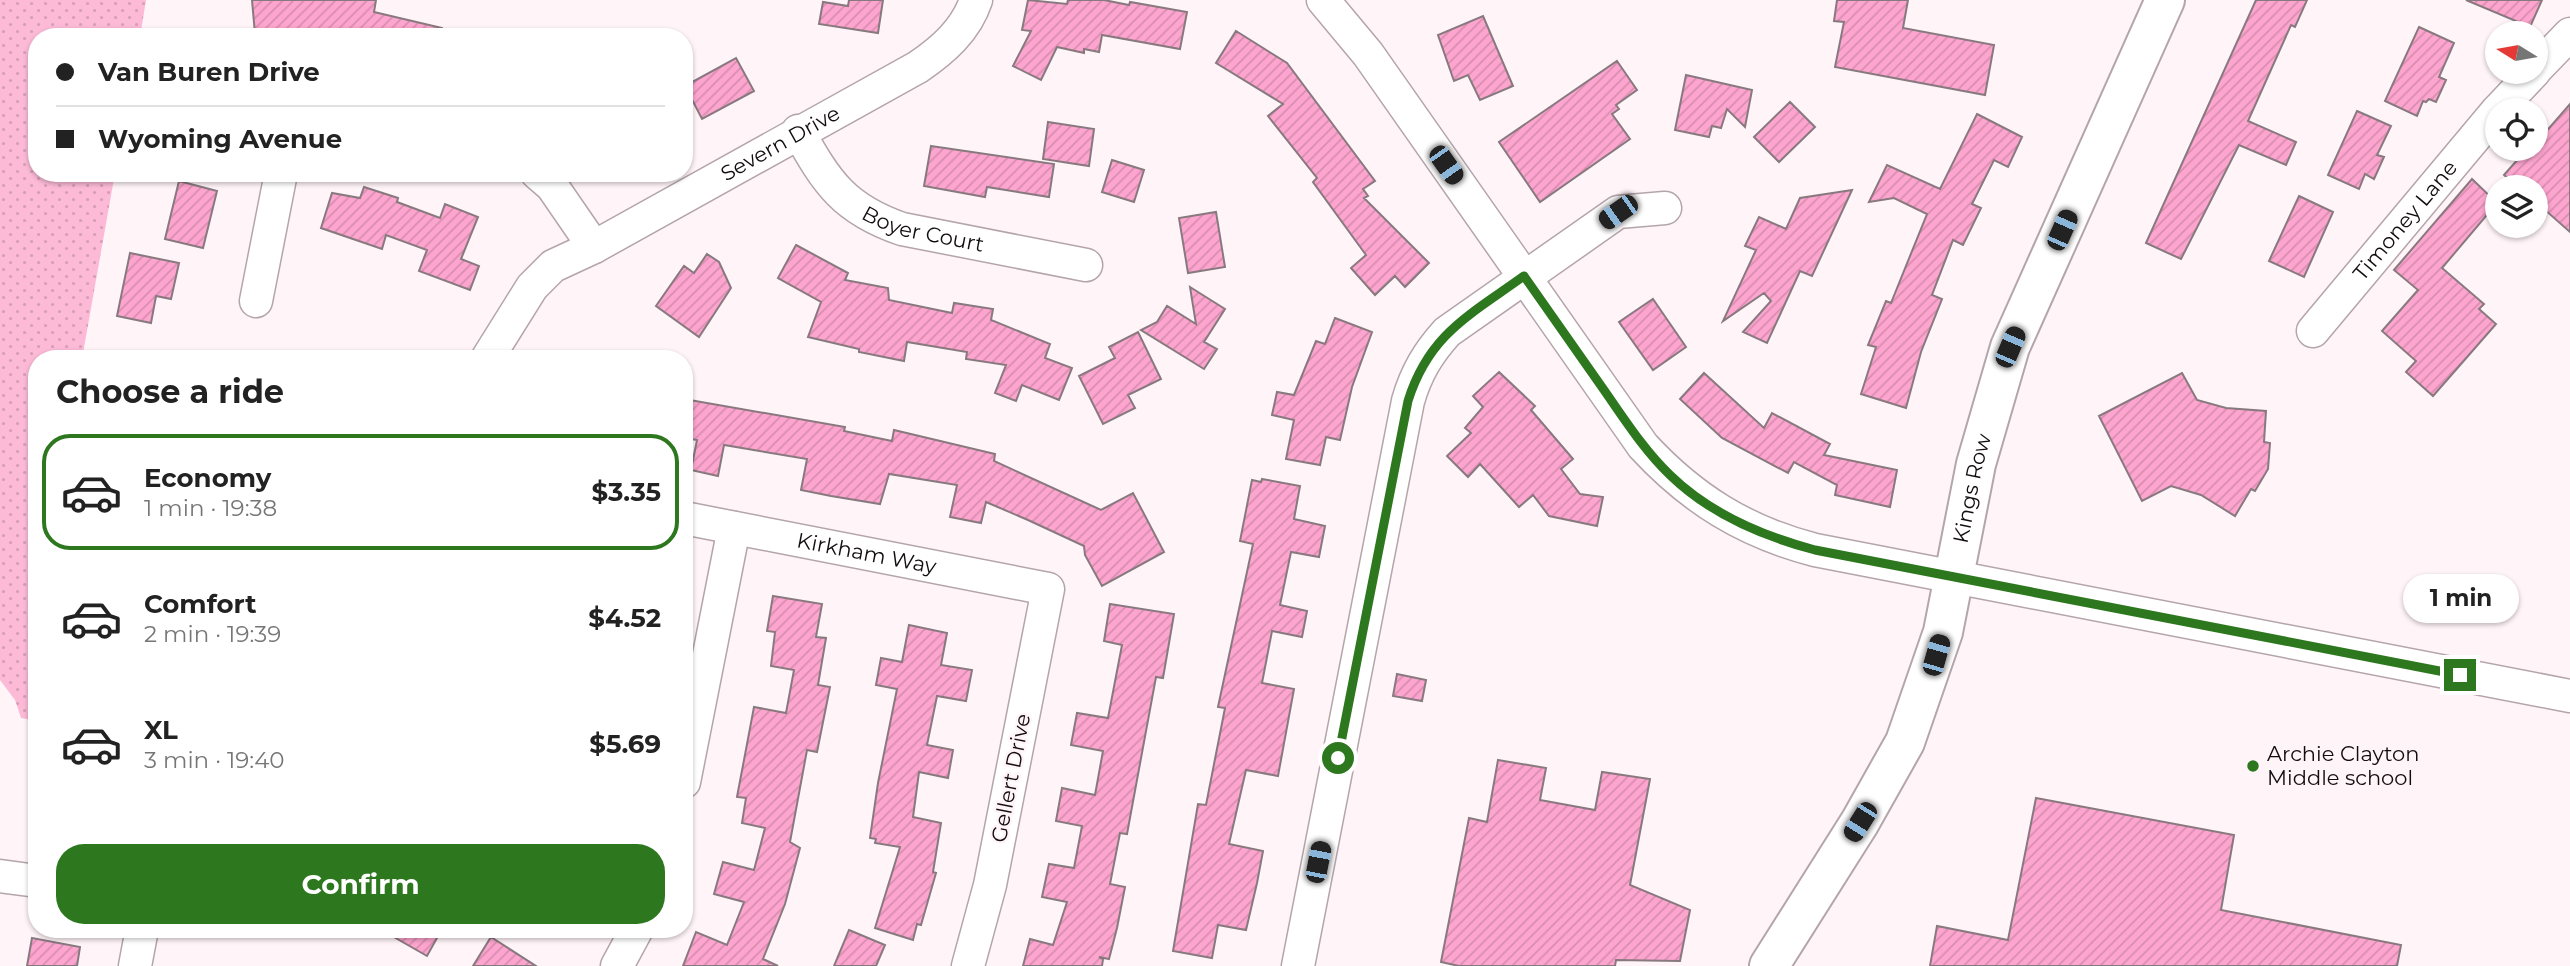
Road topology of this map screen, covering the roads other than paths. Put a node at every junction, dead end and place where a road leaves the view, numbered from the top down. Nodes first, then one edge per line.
1 (976, 0) edge
2 (1323, 0) edge
3 (2165, 0) edge
4 (2570, 34) edge
5 (2548, 57) edge
6 (2522, 84) edge
7 (2509, 98) edge
8 (2485, 124) edge
9 (798, 131) junction
10 (279, 182) edge
11 (547, 182) edge
12 (1665, 208) dead end
13 (594, 247) junction
14 (1086, 265) dead end
15 (1524, 276) junction
16 (256, 301) dead end
17 (2314, 331) dead end
18 (493, 350) edge
19 (693, 520) edge
20 (734, 528) junction
21 (1954, 576) junction
22 (1048, 589) joint
23 (2570, 696) edge
24 (693, 736) edge
25 (0, 876) edge
26 (28, 880) edge
27 (140, 938) edge
28 (631, 938) edge
29 (135, 966) edge
30 (617, 966) edge
31 (968, 966) edge
32 (1298, 966) edge
33 (1769, 966) edge

1 - 9 street, Severn Drive
2 - 15 street
3 - 21 main road, Kings Row
4 - 5 street, Timoney Lane
6 - 7 street, Timoney Lane
8 - 17 street, Timoney Lane
9 - 13 street, Severn Drive
9 - 14 street, Boyer Court
10 - 16 street
11 - 13 street
12 - 15 street
13 - 18 street, Severn Drive
15 - 21 street
15 - 32 street
19 - 20 street, Kirkham Way
20 - 22 street, Kirkham Way
20 - 24 street
21 - 23 street
21 - 33 main road, Kings Row
22 - 31 street, Gellert Drive
25 - 26 street
27 - 29 street
28 - 30 street

